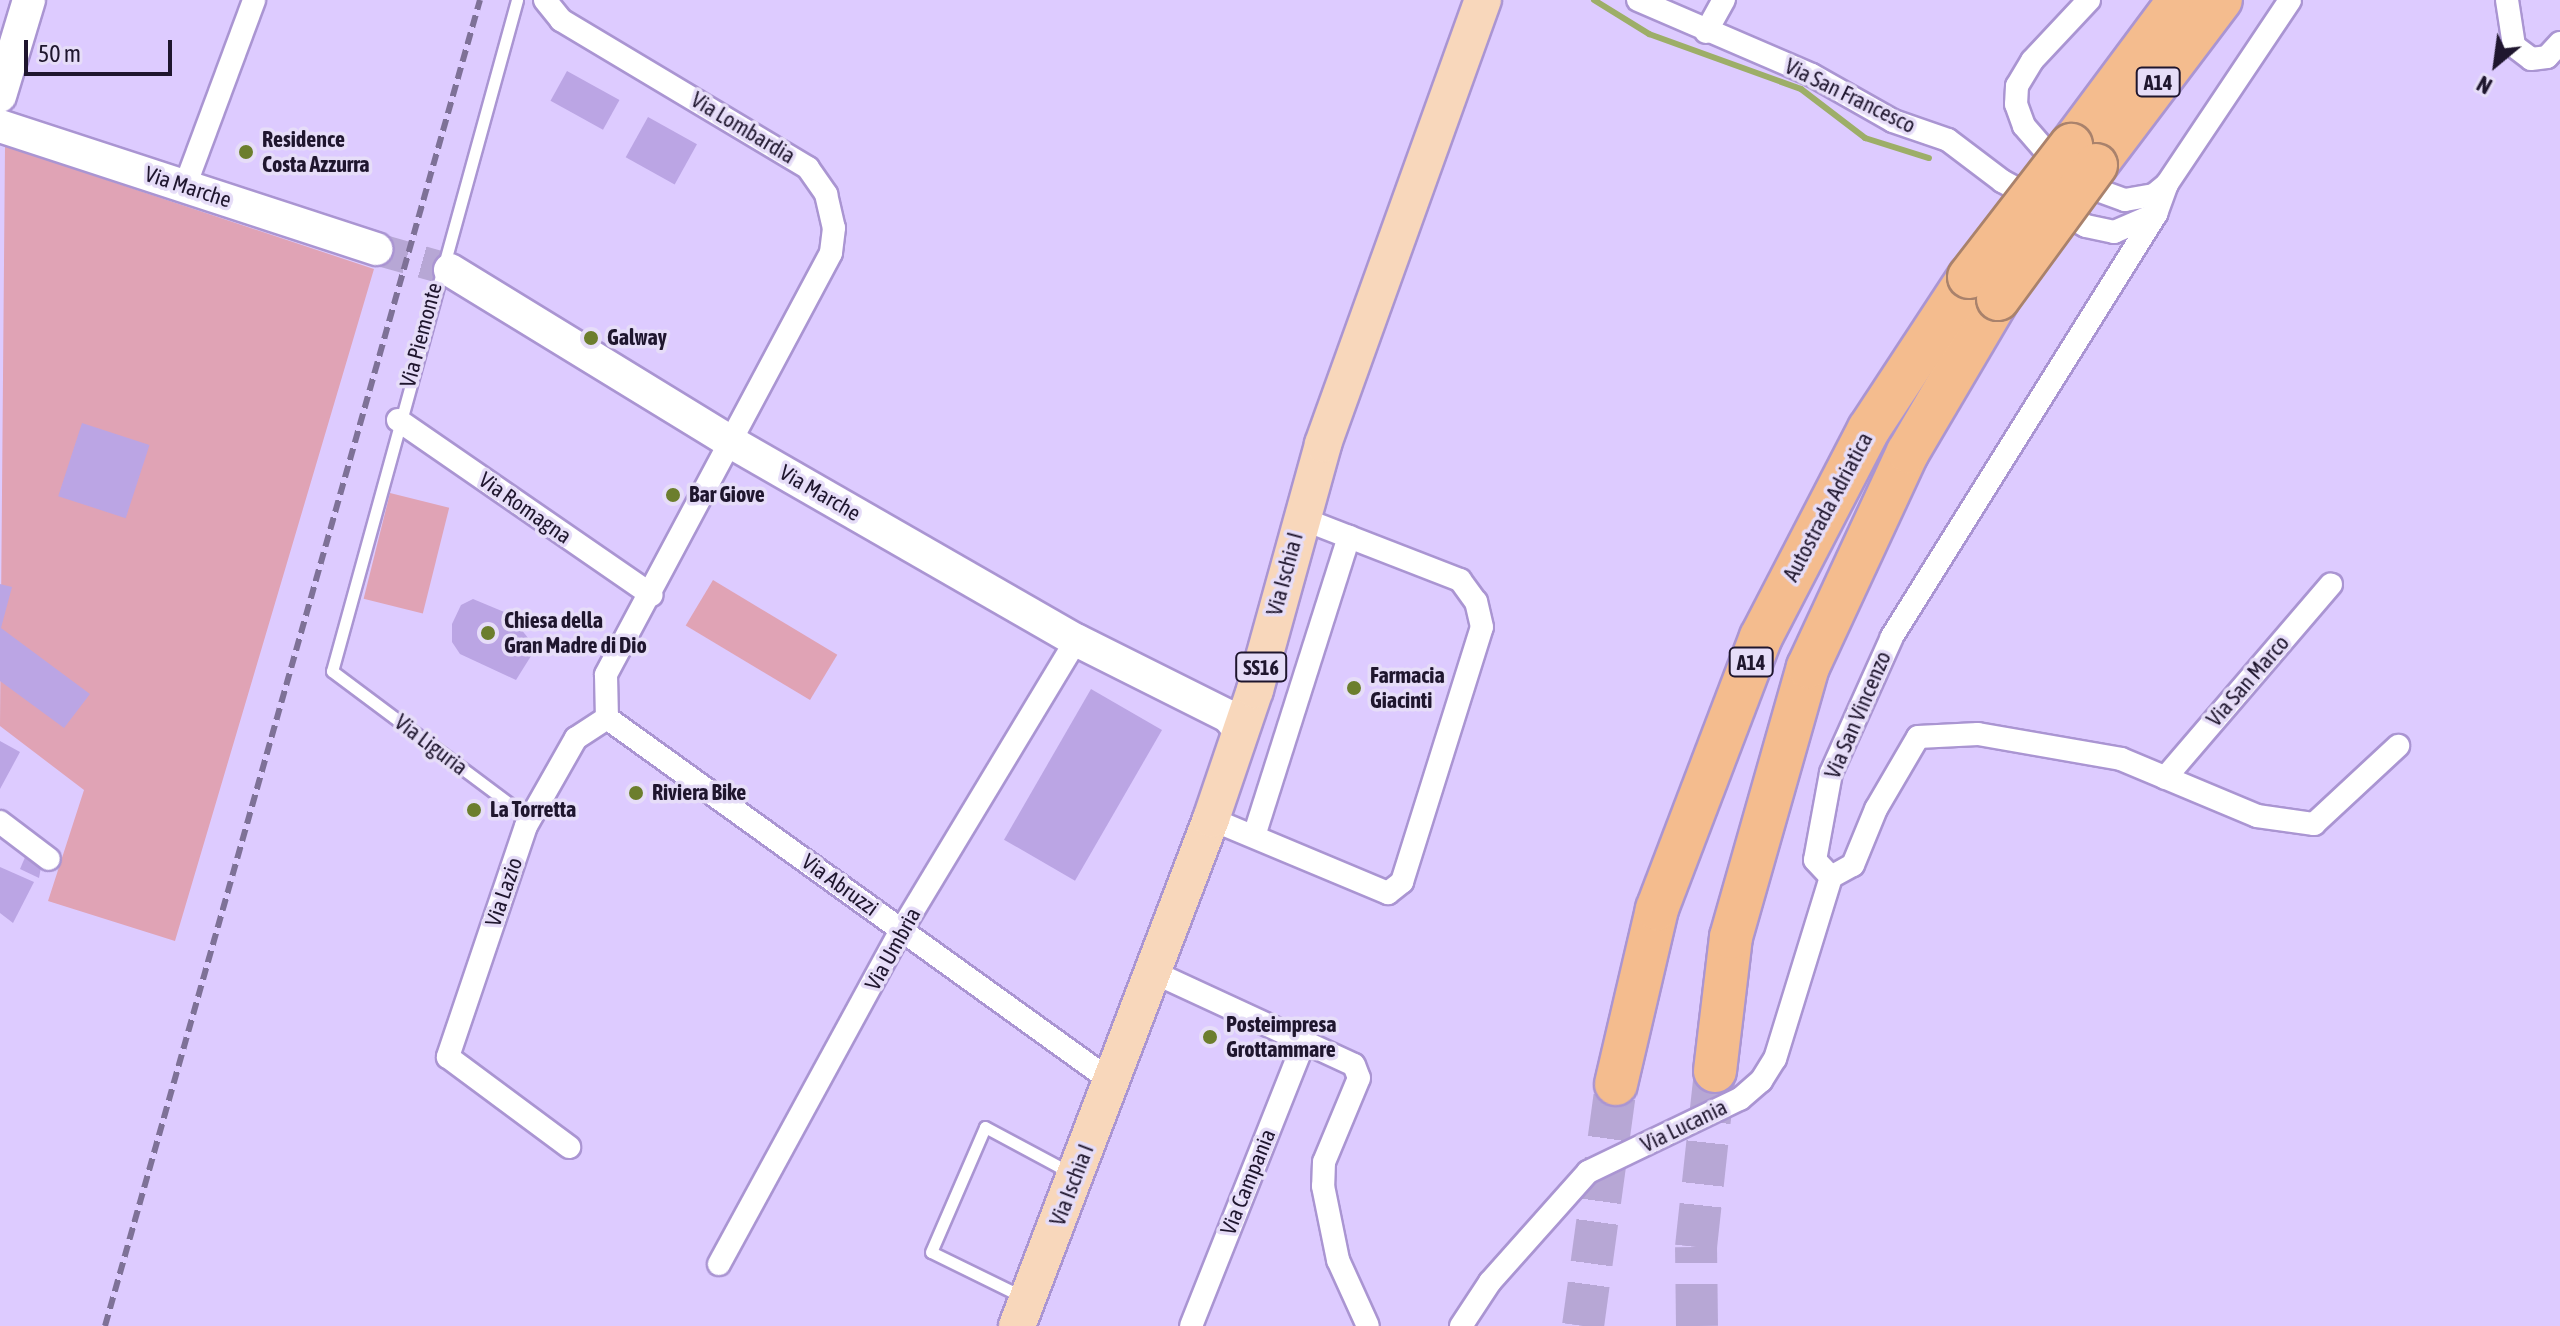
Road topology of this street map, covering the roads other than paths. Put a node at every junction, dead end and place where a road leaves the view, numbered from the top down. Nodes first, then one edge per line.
1 (29, 0) edge
2 (254, 0) edge
3 (517, 0) edge
4 (545, 0) edge
5 (1483, 0) edge
6 (1638, 0) edge
7 (1724, 0) edge
8 (2089, 0) edge
9 (2179, 0) edge
10 (2221, 0) edge
11 (2290, 0) edge
12 (2507, 0) edge
13 (1706, 32) junction
14 (2560, 43) edge
15 (0, 96) edge
16 (0, 126) edge
17 (2083, 155) junction
18 (2167, 184) junction
19 (185, 186) junction
20 (2156, 214) junction
21 (376, 249) tunnel mouth
22 (450, 270) tunnel mouth
23 (1984, 288) junction
24 (398, 420) junction
25 (731, 442) junction
26 (1300, 518) junction
27 (1349, 537) junction
28 (2331, 584) dead end
29 (652, 595) junction
30 (1076, 640) junction
31 (332, 671) joint
32 (607, 718) junction
33 (1240, 731) junction
34 (2398, 746) dead end
35 (2165, 778) junction
36 (530, 819) junction
37 (1211, 819) junction
38 (0, 822) edge
39 (1254, 836) junction
40 (49, 859) dead end
41 (1831, 877) junction
42 (902, 929) junction
43 (1153, 972) junction
44 (1305, 1039) junction
45 (1715, 1071) tunnel mouth
46 (1111, 1081) junction
47 (1616, 1084) tunnel mouth
48 (569, 1147) dead end
49 (1077, 1176) junction
50 (719, 1264) dead end
51 (1022, 1312) edge
52 (1191, 1326) edge
53 (1368, 1326) edge
54 (1461, 1326) edge

1 - 15 street
2 - 19 street
3 - 24 lane, Via Piemonte
4 - 25 street, Via Lombardia
5 - 26 main road, Via Ischia I / SS16
6 - 13 street, Via San Francesco
7 - 13 street
8 - 18 street
9 - 17 highway, Autostrada Adriatica / A14
10 - 17 highway, Autostrada Adriatica / A14
11 - 18 street
12 - 14 street
13 - 20 street, Via San Francesco
16 - 19 street, Via Marche
17 - 23 highway, Autostrada Adriatica / A14, bridge
18 - 20 street
19 - 21 street, Via Marche
20 - 41 street, Via San Vincenzo
22 - 25 street, Via Marche
23 - 45 highway, Autostrada Adriatica / A14
23 - 47 highway, Autostrada Adriatica / A14
24 - 29 street, Via Romagna
24 - 31 lane, Via Piemonte
25 - 29 street
25 - 30 street, Via Marche
26 - 27 street
26 - 33 main road, Via Ischia I / SS16
27 - 39 street
27 - 39 street
28 - 35 street, Via San Marco
29 - 32 street
30 - 33 street, Via Marche
30 - 42 street, Via Umbria
31 - 36 lane, Via Liguria
32 - 36 street, Via Lazio
32 - 42 street, Via Abruzzi
33 - 37 main road, Via Ischia I / SS16
34 - 35 street
35 - 41 street
36 - 48 street, Via Lazio
37 - 39 street
37 - 43 main road, Via Ischia I / SS16
38 - 40 street
41 - 54 street, Via Lucania
42 - 46 street, Via Abruzzi
42 - 50 street, Via Umbria
43 - 44 street
43 - 46 main road, Via Ischia I / SS16
44 - 52 street, Via Campania
44 - 53 street
46 - 49 main road, Via Ischia I / SS16
49 - 51 main road, Via Ischia I / SS16
49 - 51 lane

